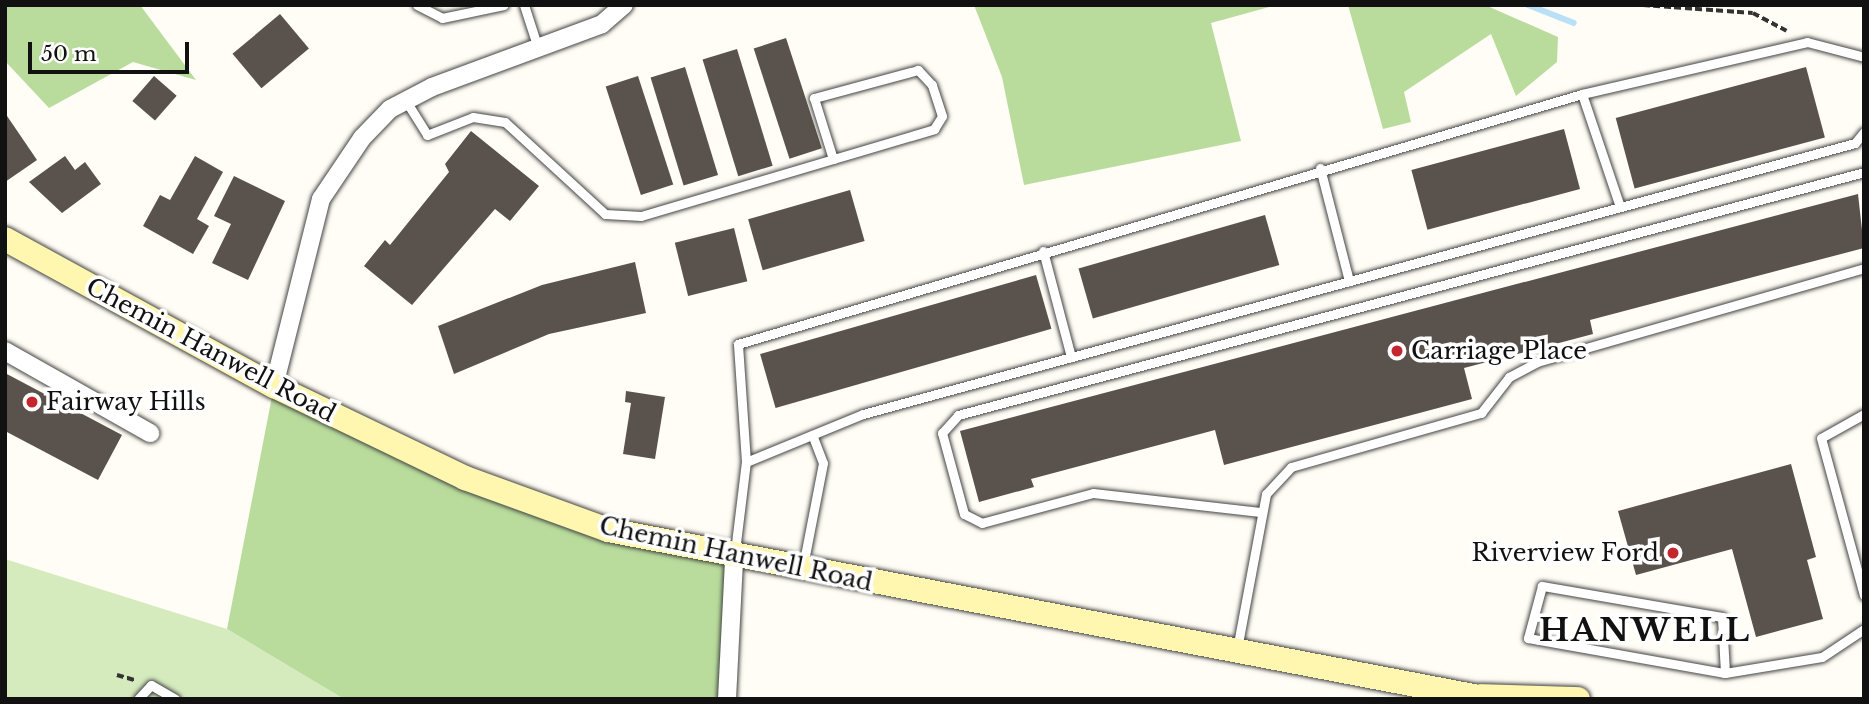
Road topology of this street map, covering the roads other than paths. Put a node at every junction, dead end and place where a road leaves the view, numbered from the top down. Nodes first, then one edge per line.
1 (417, 5) edge
2 (504, 5) edge
3 (524, 5) edge
4 (624, 5) edge
5 (538, 48) junction
6 (1864, 57) edge
7 (1582, 94) junction
8 (406, 101) junction
9 (1864, 132) edge
10 (833, 159) junction
11 (1320, 168) junction
12 (1864, 172) edge
13 (1620, 207) junction
14 (5, 239) edge
15 (1043, 251) junction
16 (1864, 268) edge
17 (1349, 281) junction
18 (5, 351) edge
19 (1071, 357) junction
20 (274, 386) junction
21 (1864, 414) edge
22 (150, 433) dead end
23 (812, 435) junction
24 (747, 462) junction
25 (1261, 512) junction
26 (734, 559) junction
27 (802, 571) junction
28 (1864, 594) edge
29 (1864, 629) edge
30 (1237, 649) junction
31 (1725, 673) junction
32 (1485, 697) edge
33 (138, 699) edge
34 (175, 699) edge
35 (727, 699) edge
36 (1578, 699) edge

1 - 2 lane
3 - 5 lane
4 - 5 street
5 - 8 street
6 - 7 lane
7 - 11 lane
7 - 13 lane
8 - 10 lane
8 - 20 street
9 - 13 lane
10 - 10 lane
11 - 15 lane
11 - 17 lane
12 - 25 lane
13 - 17 lane
14 - 20 main road, Chemin Hanwell Road
15 - 19 lane
15 - 24 lane
16 - 25 lane
17 - 19 lane
18 - 22 street
19 - 23 lane
20 - 26 main road, Chemin Hanwell Road
21 - 28 lane
23 - 24 lane
23 - 27 lane
24 - 26 lane
25 - 30 lane
26 - 27 main road, Chemin Hanwell Road
26 - 35 street
27 - 30 main road, Chemin Hanwell Road
29 - 31 lane
30 - 32 main road, Chemin Hanwell Road
31 - 31 lane
32 - 36 main road, Chemin Hanwell Road
33 - 34 lane

